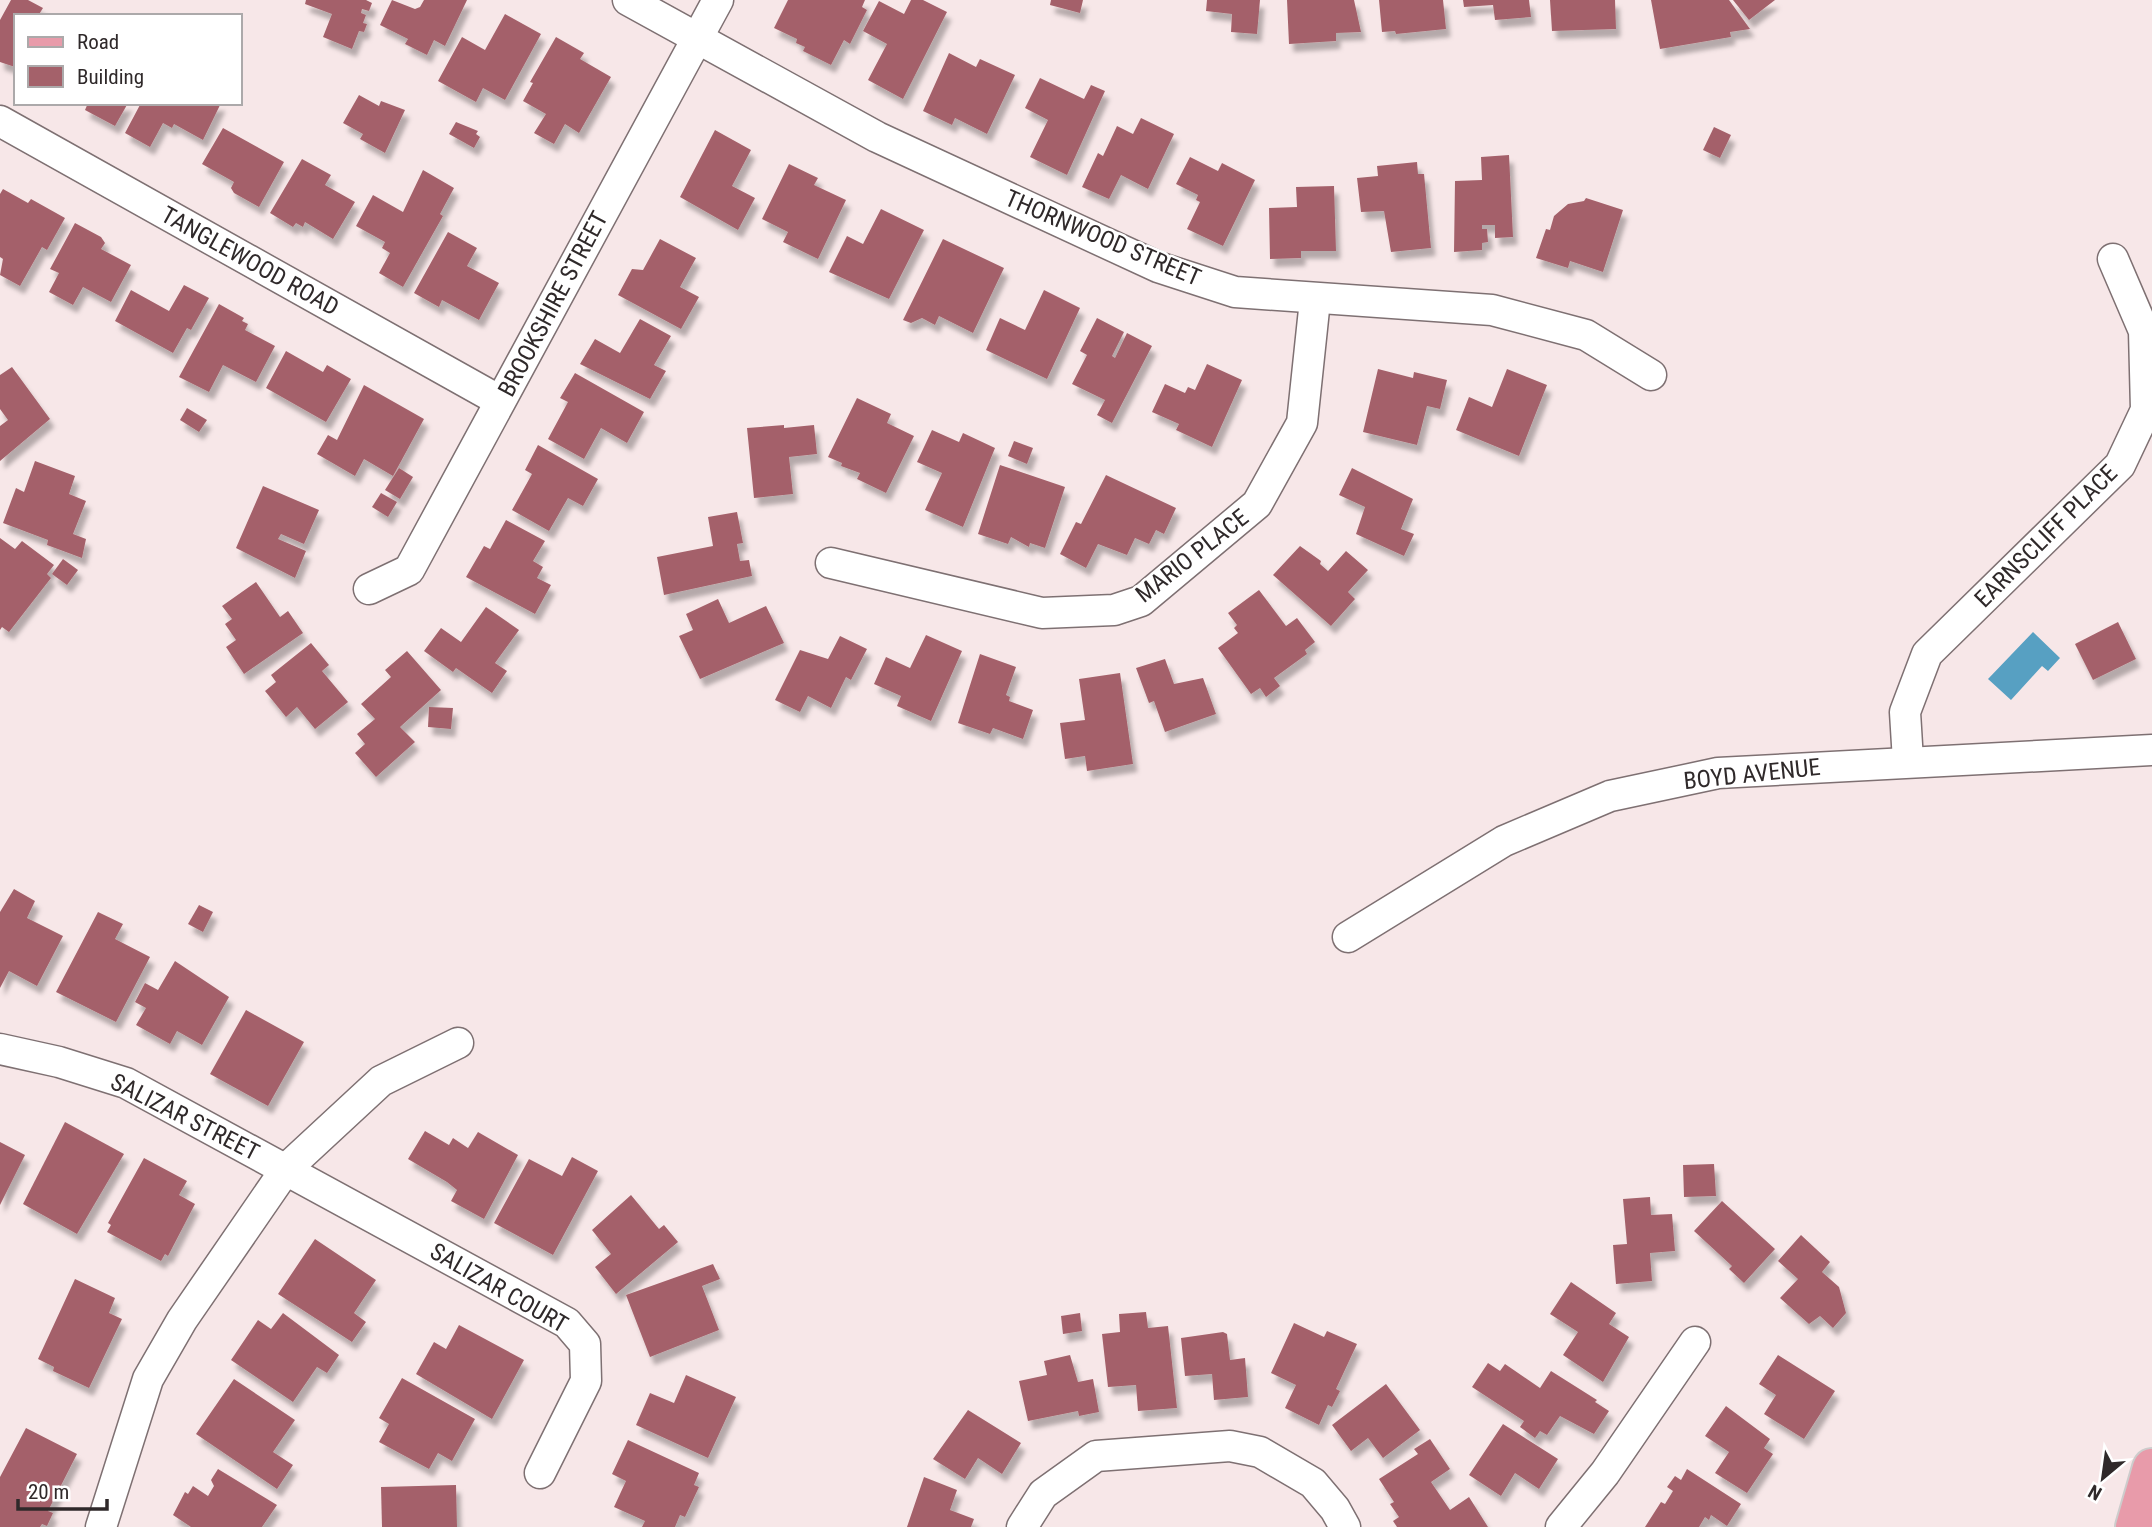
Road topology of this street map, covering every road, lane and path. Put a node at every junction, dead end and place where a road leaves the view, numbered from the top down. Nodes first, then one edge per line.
1 (628, 0) edge
2 (718, 0) edge
3 (697, 37) junction
4 (0, 121) edge
5 (2113, 260) dead end
6 (1315, 300) junction
7 (1651, 375) dead end
8 (500, 401) junction
9 (831, 563) dead end
10 (369, 590) dead end
11 (2152, 750) edge
12 (1908, 761) junction
13 (1348, 937) dead end
14 (458, 1043) dead end
15 (0, 1049) edge
16 (286, 1169) junction
17 (1695, 1342) dead end
18 (2152, 1468) edge
19 (540, 1473) dead end
20 (101, 1527) edge
21 (1022, 1527) edge
22 (1345, 1527) edge
23 (1561, 1527) edge
24 (2135, 1527) edge

1 - 3 street, THORNWOOD STREET
2 - 3 street, BROOKSHIRE STREET
3 - 6 street, THORNWOOD STREET
3 - 8 street, BROOKSHIRE STREET
4 - 8 street, TANGLEWOOD ROAD
5 - 12 street, EARNSCLIFF PLACE
6 - 7 street, THORNWOOD STREET
6 - 9 street, MARIO PLACE
8 - 10 street, BROOKSHIRE STREET
11 - 12 street, BOYD AVENUE
12 - 13 street, BOYD AVENUE
14 - 16 street
15 - 16 street, SALIZAR STREET
16 - 19 street, SALIZAR COURT
16 - 20 street
17 - 23 street
18 - 24 main road
21 - 22 street

